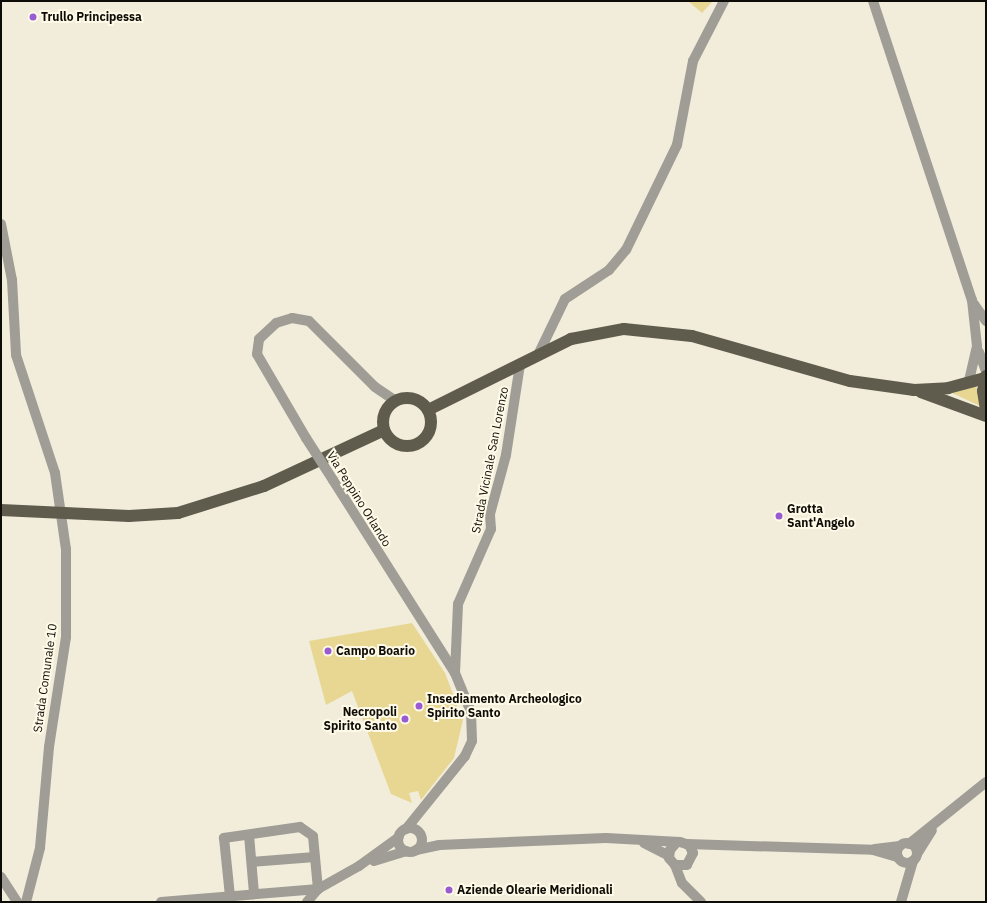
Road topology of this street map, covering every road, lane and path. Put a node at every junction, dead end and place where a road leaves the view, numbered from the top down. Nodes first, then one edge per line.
1 (724, 1) edge
2 (873, 1) edge
3 (1, 224) edge
4 (972, 300) junction
5 (986, 321) edge
6 (977, 346) junction
7 (538, 355) junction
8 (520, 365) junction
9 (986, 375) edge
10 (969, 382) junction
11 (914, 390) junction
12 (396, 401) junction
13 (428, 410) junction
14 (986, 411) edge
15 (986, 416) edge
16 (384, 430) junction
17 (1, 510) edge
18 (59, 515) junction
19 (455, 673) junction
20 (986, 782) edge
21 (933, 828) junction
22 (414, 829) junction
23 (249, 835) junction
24 (399, 837) junction
25 (637, 840) junction
26 (676, 843) junction
27 (687, 844) junction
28 (712, 844) junction
29 (440, 845) junction
30 (905, 845) junction
31 (416, 850) junction
32 (873, 850) junction
33 (406, 851) junction
34 (693, 855) junction
35 (315, 857) junction
36 (915, 858) junction
37 (900, 859) junction
38 (672, 860) junction
39 (252, 862) junction
40 (688, 864) junction
41 (359, 866) junction
42 (1, 877) edge
43 (905, 882) junction
44 (687, 887) junction
45 (318, 889) junction
46 (254, 893) junction
47 (230, 896) junction
48 (161, 901) edge
49 (17, 902) edge
50 (26, 902) edge
51 (307, 902) edge
52 (701, 902) edge
53 (901, 902) edge

1 - 7 street
2 - 4 street
3 - 18 street, Strada Comunale 10
4 - 5 street
4 - 6 street
6 - 9 street
6 - 10 street
7 - 8 main road
7 - 11 main road
8 - 13 main road
8 - 19 street, Strada Vicinale San Lorenzo
9 - 10 main road
9 - 14 main road
10 - 11 main road
11 - 15 main road
12 - 13 main road
12 - 16 main road
12 - 19 street, Via Peppino Orlando, bridge
13 - 16 main road
16 - 18 main road
17 - 18 main road
18 - 50 street, Strada Comunale 10
19 - 22 street, Via Peppino Orlando
20 - 21 street
21 - 30 street
21 - 36 street
22 - 24 street, Via Peppino Orlando
22 - 29 street
22 - 31 street
23 - 35 street
23 - 39 street
23 - 47 street
24 - 33 street
24 - 41 street
25 - 26 street
25 - 29 street
25 - 38 street
26 - 27 street
26 - 38 street
27 - 28 street
27 - 34 street
28 - 32 street
28 - 34 street
29 - 31 street
30 - 32 street
30 - 36 street
30 - 37 street
31 - 33 street
32 - 37 street
33 - 41 street
34 - 40 street
35 - 39 street
35 - 45 street
36 - 37 street
36 - 43 street
37 - 43 street
38 - 40 street
38 - 44 street
39 - 46 street
40 - 44 street
41 - 45 street
42 - 49 street
43 - 53 street
44 - 52 street
45 - 46 street
45 - 51 street
46 - 47 street
47 - 48 street

